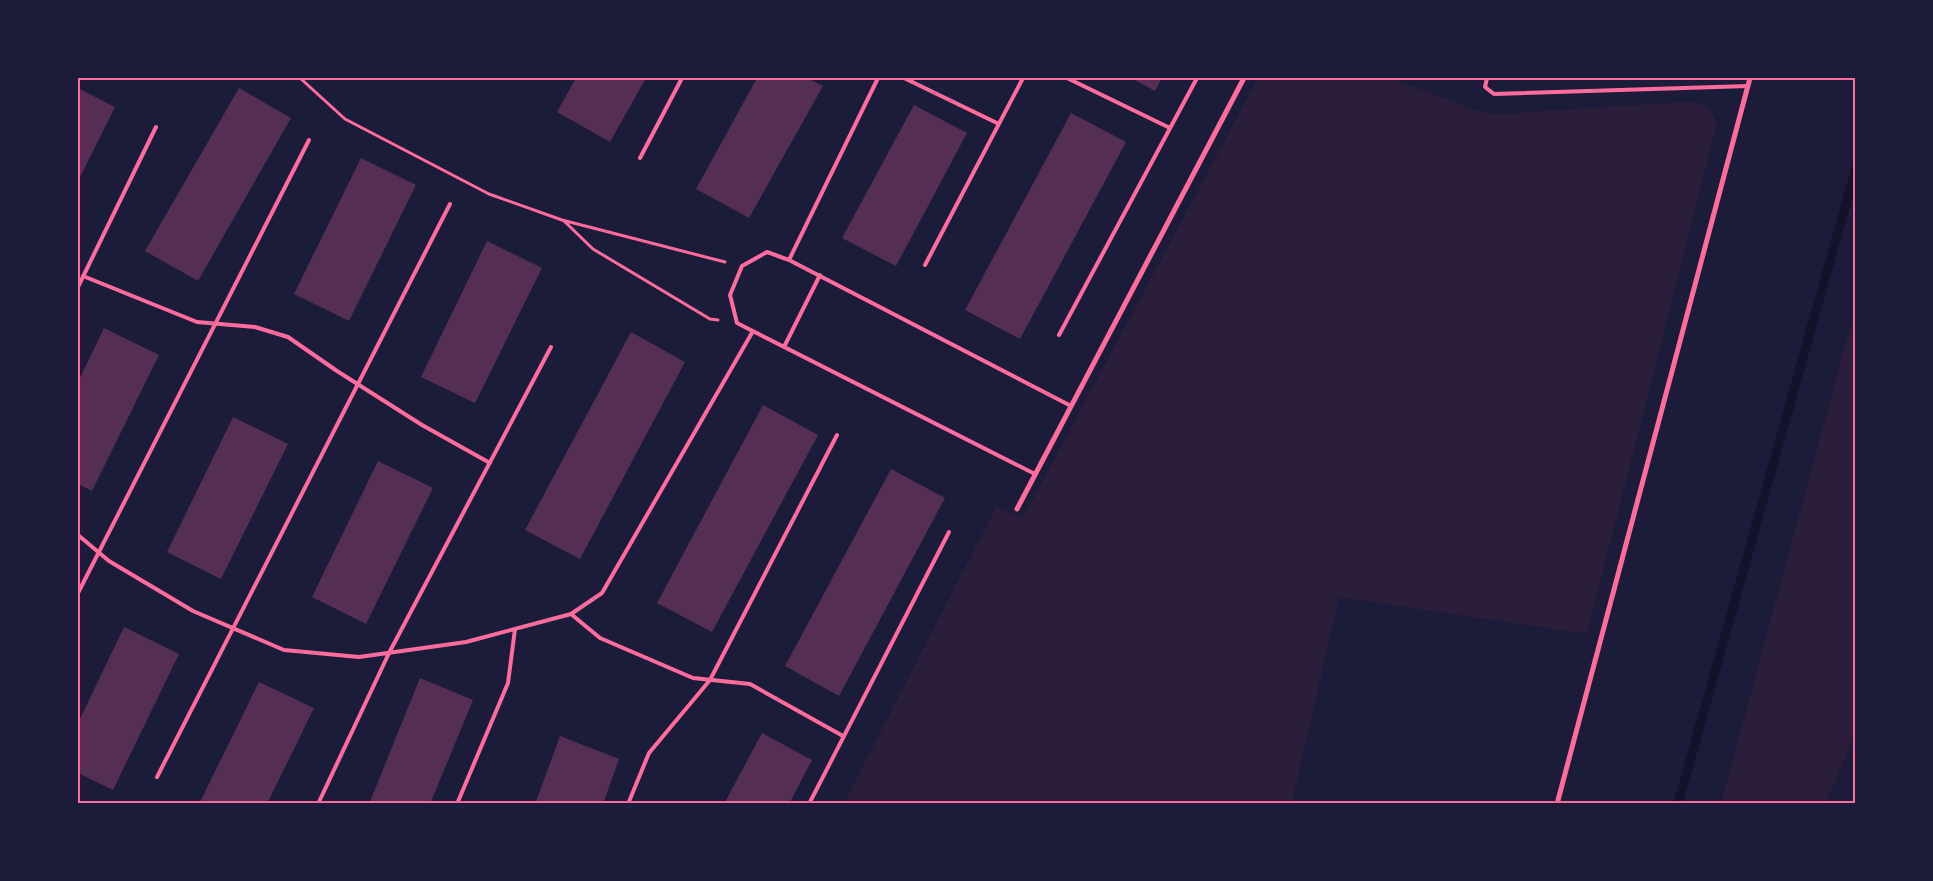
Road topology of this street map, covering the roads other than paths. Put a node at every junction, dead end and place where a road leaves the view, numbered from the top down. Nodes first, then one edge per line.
1 (682, 78) edge
2 (878, 78) edge
3 (904, 78) edge
4 (1023, 78) edge
5 (1067, 78) edge
6 (1197, 78) edge
7 (1244, 78) edge
8 (1487, 78) edge
9 (1750, 78) edge
10 (1748, 86) junction
11 (998, 124) junction
12 (156, 127) dead end
13 (1170, 128) junction
14 (309, 140) dead end
15 (640, 158) dead end
16 (450, 204) dead end
17 (789, 260) junction
18 (925, 265) dead end
19 (820, 275) junction
20 (83, 276) junction
21 (78, 287) edge
22 (215, 324) junction
23 (753, 331) junction
24 (1059, 335) dead end
25 (551, 347) dead end
26 (784, 347) junction
27 (357, 384) junction
28 (1071, 406) junction
29 (837, 435) dead end
30 (490, 463) junction
31 (1036, 474) junction
32 (1017, 509) dead end
33 (949, 532) dead end
34 (78, 535) edge
35 (97, 551) junction
36 (78, 593) edge
37 (571, 614) junction
38 (231, 627) junction
39 (515, 629) junction
40 (389, 652) junction
41 (710, 680) junction
42 (844, 736) junction
43 (157, 777) dead end
44 (318, 804) edge
45 (457, 804) edge
46 (628, 804) edge
47 (809, 804) edge
48 (1557, 804) edge

1 - 15 lane
2 - 17 lane
3 - 11 lane
4 - 11 lane
5 - 13 lane
6 - 13 lane
7 - 28 street
8 - 10 lane
9 - 10 street
10 - 48 street
11 - 18 lane
12 - 20 lane
13 - 24 lane
14 - 22 lane
16 - 27 lane
17 - 19 lane
17 - 23 lane
19 - 26 lane
19 - 28 lane
20 - 21 lane
20 - 22 lane
22 - 27 lane
22 - 35 lane
23 - 26 lane
23 - 37 lane
25 - 30 lane
26 - 31 lane
27 - 30 lane
27 - 38 lane
28 - 31 street
29 - 41 lane
30 - 40 lane
31 - 32 street
33 - 42 lane
34 - 35 lane
35 - 36 lane
35 - 38 lane
37 - 39 lane
37 - 41 lane
38 - 40 lane
38 - 43 lane
39 - 40 lane
39 - 45 lane
40 - 44 lane
41 - 42 lane
41 - 46 lane
42 - 47 lane

